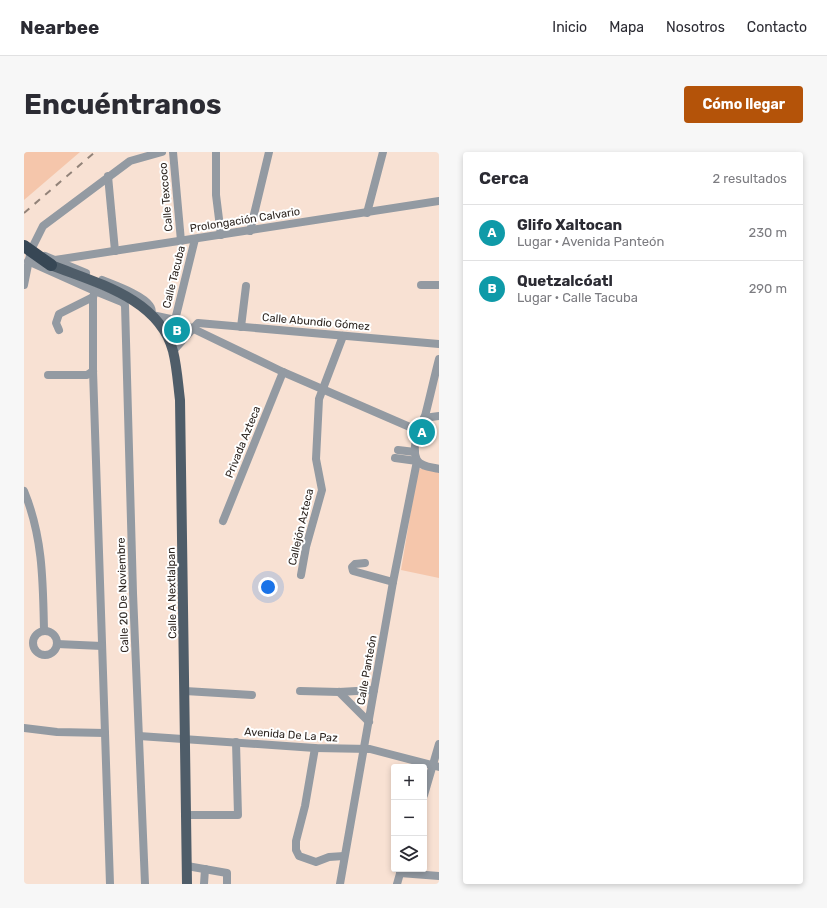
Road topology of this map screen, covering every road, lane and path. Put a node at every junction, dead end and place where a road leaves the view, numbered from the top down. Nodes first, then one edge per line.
1 (162, 152) edge
2 (173, 152) edge
3 (216, 152) edge
4 (269, 152) edge
5 (383, 152) edge
6 (108, 176) junction
7 (439, 201) edge
8 (367, 213) junction
9 (250, 230) junction
10 (221, 235) junction
11 (195, 239) junction
12 (181, 241) junction
13 (28, 248) edge
14 (114, 251) junction
15 (28, 261) junction
16 (53, 262) junction
17 (24, 285) edge
18 (421, 285) dead end
19 (439, 285) edge
20 (246, 286) dead end
21 (94, 294) junction
22 (150, 313) junction
23 (175, 320) junction
24 (241, 326) junction
25 (193, 328) junction
26 (59, 330) dead end
27 (343, 336) junction
28 (439, 344) edge
29 (173, 351) junction
30 (439, 359) edge
31 (93, 371) junction
32 (283, 372) junction
33 (48, 375) dead end
34 (322, 389) junction
35 (439, 416) edge
36 (424, 418) junction
37 (419, 430) junction
38 (415, 452) junction
39 (420, 463) junction
40 (439, 468) edge
41 (24, 491) edge
42 (223, 521) dead end
43 (365, 563) dead end
44 (301, 575) dead end
45 (393, 582) junction
46 (44, 631) junction
47 (57, 644) junction
48 (102, 646) junction
49 (374, 690) junction
50 (186, 691) junction
51 (300, 691) dead end
52 (339, 692) junction
53 (252, 695) dead end
54 (369, 722) junction
55 (24, 728) edge
56 (105, 733) junction
57 (139, 736) junction
58 (186, 738) junction
59 (236, 742) junction
60 (439, 744) edge
61 (315, 748) junction
62 (364, 750) junction
63 (436, 766) edge
64 (427, 788) edge
65 (186, 815) junction
66 (344, 856) junction
67 (187, 866) junction
68 (204, 869) junction
69 (401, 872) edge
70 (409, 872) edge
71 (439, 876) edge
72 (110, 884) edge
73 (145, 884) edge
74 (187, 884) edge
75 (204, 884) edge
76 (227, 884) edge
77 (340, 884) edge
78 (397, 884) edge

1 - 6 street
2 - 12 street, Calle Texcoco
3 - 10 street
4 - 9 street
5 - 8 street
6 - 13 street
6 - 14 street
7 - 8 street, Prolongación Calvario
8 - 9 street, Prolongación Calvario
9 - 10 street, Prolongación Calvario
10 - 11 street, Prolongación Calvario
11 - 12 street, Prolongación Calvario
11 - 23 street, Calle Tacuba
12 - 14 street, Prolongación Calvario
13 - 15 street
13 - 16 highway, bridge
14 - 16 street, Prolongación Calvario
15 - 17 street
15 - 21 street
16 - 22 main road, Calle A Nextlalpan
16 - 22 street
18 - 19 street
20 - 24 street
21 - 26 street
21 - 31 street
21 - 57 street, Calle 20 De Noviembre
22 - 23 street
22 - 29 main road, Calle A Nextlalpan
23 - 25 street
24 - 25 street, Calle Abundio Gómez
24 - 27 street, Calle Abundio Gómez
25 - 29 street
25 - 32 street
27 - 28 street, Calle Abundio Gómez
27 - 34 street, Callejón Azteca
29 - 50 main road, Calle A Nextlalpan
30 - 36 street
31 - 33 street
31 - 48 street
32 - 34 street
32 - 42 street, Privada Azteca
34 - 37 street
34 - 44 street, Callejón Azteca
35 - 36 street
36 - 37 street
37 - 38 street
38 - 39 street
38 - 39 street
39 - 40 street
39 - 45 street, Calle Panteón
41 - 46 street
43 - 45 street
45 - 49 street, Calle Panteón
46 - 47 street
46 - 47 street
47 - 48 street
48 - 56 street
49 - 52 street
49 - 54 street, Calle Panteón
50 - 53 street
50 - 58 main road, Calle A Nextlalpan
51 - 52 street
52 - 54 street
54 - 62 street, Calle Panteón
55 - 56 street
56 - 72 street
57 - 58 street, Avenida De La Paz
57 - 73 street, Calle 20 De Noviembre
58 - 59 street, Avenida De La Paz
58 - 65 main road, Calle A Nextlalpan
59 - 61 street, Avenida De La Paz
59 - 65 street
60 - 63 street
61 - 62 street, Avenida De La Paz
61 - 66 street
62 - 63 street, Avenida De La Paz
62 - 66 street, Calle Panteón
63 - 64 street
65 - 67 main road, Calle A Nextlalpan
66 - 77 street, Calle Panteón
67 - 68 street
67 - 74 main road, Calle A Nextlalpan
68 - 75 street
68 - 76 street
69 - 78 street
70 - 71 street

